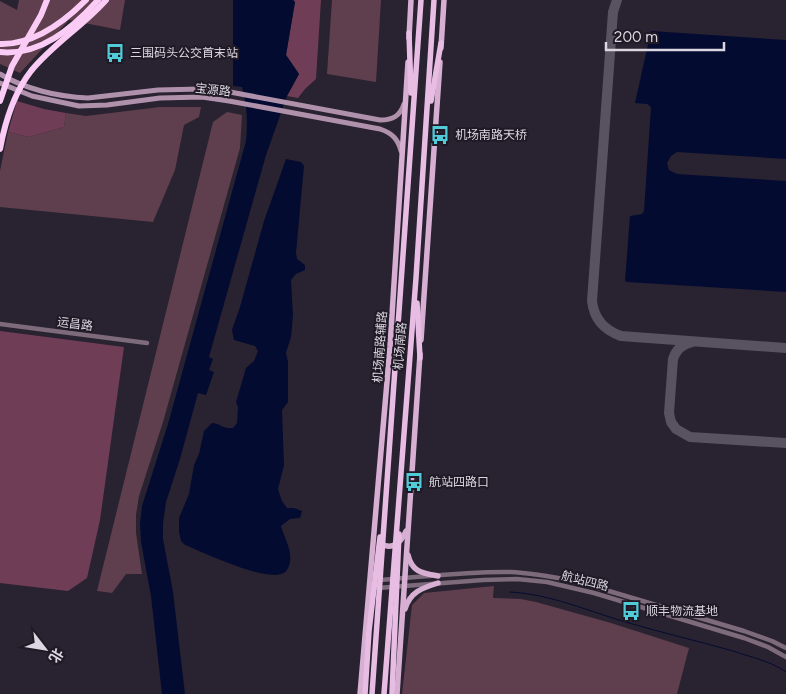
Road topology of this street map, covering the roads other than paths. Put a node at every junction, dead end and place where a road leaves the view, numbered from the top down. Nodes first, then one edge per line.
1 (47, 0) edge
2 (86, 0) edge
3 (98, 0) edge
4 (106, 0) edge
5 (411, 0) edge
6 (421, 0) edge
7 (434, 0) edge
8 (444, 0) edge
9 (409, 33) junction
10 (441, 43) junction
11 (0, 44) edge
12 (0, 52) edge
13 (0, 74) edge
14 (0, 83) edge
15 (11, 88) junction
16 (0, 91) edge
17 (406, 93) junction
18 (0, 101) edge
19 (380, 120) junction
20 (412, 127) junction
21 (426, 128) junction
22 (380, 129) junction
23 (0, 149) edge
24 (402, 164) junction
25 (416, 278) junction
26 (0, 324) edge
27 (147, 343) dead end
28 (420, 358) junction
29 (387, 482) junction
30 (399, 484) junction
31 (409, 515) junction
32 (374, 532) junction
33 (407, 539) junction
34 (438, 576) junction
35 (405, 578) junction
36 (370, 580) junction
37 (438, 583) junction
38 (404, 586) junction
39 (369, 589) junction
40 (402, 621) junction
41 (786, 648) edge
42 (786, 657) edge
43 (392, 691) edge
44 (360, 694) edge
45 (365, 694) edge
46 (372, 694) edge
47 (384, 694) edge
48 (397, 694) edge

1 - 18 highway
2 - 11 highway
3 - 12 highway
4 - 23 highway
5 - 9 main road, 机场南路辅路
6 - 20 highway, 机场南路
7 - 21 highway, 机场南路
8 - 10 main road
9 - 17 main road, 机场南路辅路
9 - 20 highway
10 - 21 highway
10 - 28 main road
13 - 19 main road, 宝源路
14 - 15 main road, 宝源路
15 - 16 main road
15 - 22 main road, 宝源路
17 - 19 main road
17 - 24 main road, 机场南路辅路
19 - 22 main road
20 - 29 highway, 机场南路
21 - 25 highway, 机场南路
22 - 24 main road, 宝源路
24 - 32 main road, 机场南路辅路
25 - 28 highway
25 - 30 highway, 机场南路
26 - 27 street, 运昌路
28 - 31 main road
29 - 45 highway
29 - 46 highway, 机场南路
30 - 43 highway
30 - 47 highway, 机场南路
31 - 32 main road
31 - 33 main road
32 - 36 main road, 机场南路辅路
33 - 34 main road
33 - 35 main road
34 - 35 street, 航站四路
34 - 41 street, 航站四路
35 - 36 street, 航站四路
35 - 38 main road
36 - 39 main road, 机场南路辅路
37 - 38 street, 航站四路
37 - 40 main road
37 - 42 street, 航站四路
38 - 39 street, 航站四路
38 - 40 main road
39 - 44 main road, 机场南路辅路
40 - 48 main road

